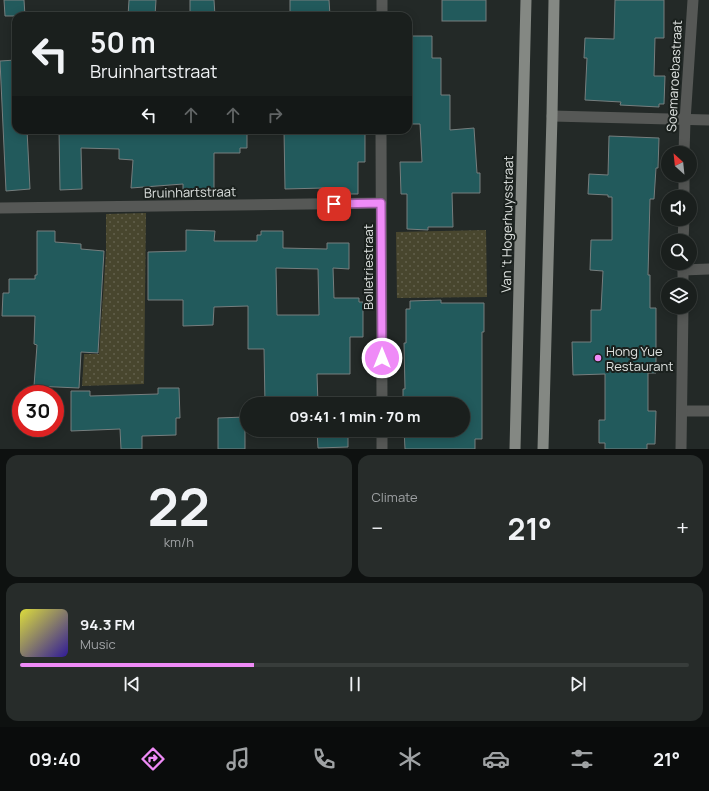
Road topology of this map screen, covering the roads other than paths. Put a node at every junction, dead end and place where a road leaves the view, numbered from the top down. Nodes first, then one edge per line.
1 (382, 0) edge
2 (526, 0) edge
3 (554, 0) edge
4 (693, 0) edge
5 (382, 12) edge
6 (552, 116) junction
7 (709, 120) edge
8 (685, 121) junction
9 (382, 134) edge
10 (684, 146) edge
11 (381, 203) junction
12 (0, 208) edge
13 (697, 268) edge
14 (709, 269) edge
15 (683, 314) edge
16 (382, 397) edge
17 (709, 411) edge
18 (682, 412) junction
19 (382, 437) edge
20 (382, 449) edge
21 (515, 449) edge
22 (543, 449) edge
23 (681, 449) edge

1 - 5 street
2 - 21 main road, Van 't Hogerhuysstraat
3 - 6 main road
4 - 8 street, Soemaroebastraat
6 - 8 street
6 - 22 main road
7 - 8 street
8 - 10 street, Soemaroebastraat
9 - 11 street, Bolletriestraat
11 - 12 street, Bruinhartstraat
11 - 16 street, Bolletriestraat
13 - 14 street
15 - 18 street
17 - 18 street
18 - 23 street
19 - 20 street

